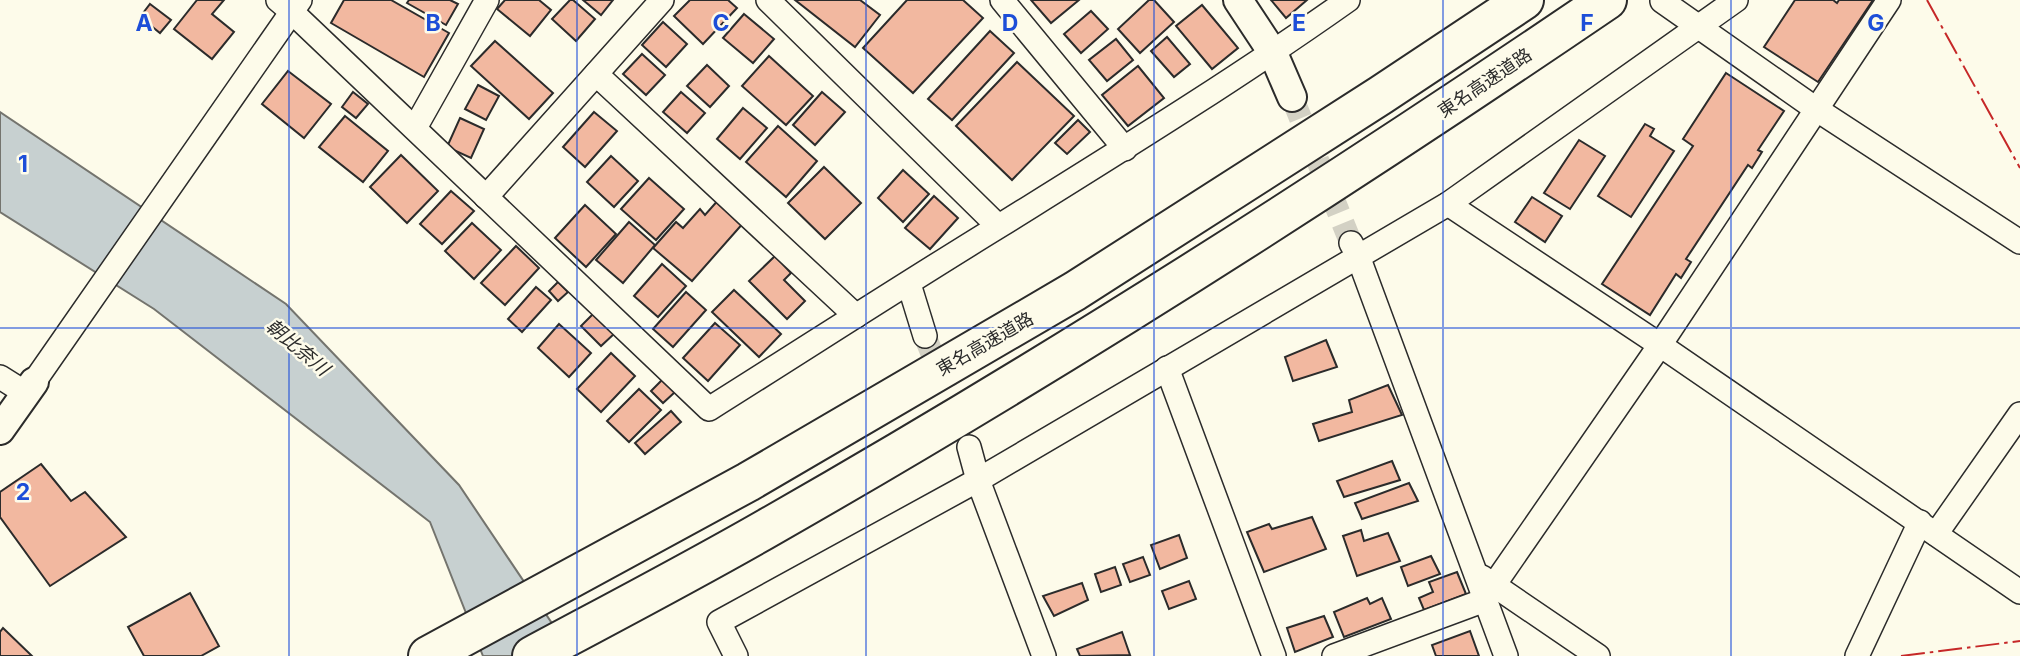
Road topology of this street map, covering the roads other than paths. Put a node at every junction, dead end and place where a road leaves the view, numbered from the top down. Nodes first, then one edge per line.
1 (487, 0) edge
2 (662, 0) edge
3 (768, 0) edge
4 (1002, 0) edge
5 (1238, 0) edge
6 (1348, 0) edge
7 (1494, 0) edge
8 (1524, 0) edge
9 (1607, 0) edge
10 (1736, 0) edge
11 (1889, 0) edge
12 (1662, 1) edge
13 (290, 4) edge
14 (1699, 26) junction
15 (1273, 54) junction
16 (596, 74) junction
17 (1381, 95) junction
18 (1292, 97) tunnel mouth
19 (1816, 109) junction
20 (415, 128) junction
21 (1125, 149) junction
22 (486, 197) junction
23 (1448, 204) junction
24 (998, 226) junction
25 (2020, 242) edge
26 (1354, 249) junction
27 (909, 284) junction
28 (856, 316) junction
29 (925, 337) tunnel mouth
30 (1660, 345) junction
31 (1167, 368) junction
32 (0, 377) edge
33 (15, 406) edge
34 (2020, 414) edge
35 (969, 447) tunnel mouth
36 (978, 480) junction
37 (1928, 528) junction
38 (1485, 586) junction
39 (2020, 592) edge
40 (428, 656) edge
41 (532, 656) edge
42 (736, 656) edge
43 (1044, 656) edge
44 (1274, 656) edge
45 (1334, 656) edge
46 (1506, 656) edge
47 (1598, 656) edge
48 (1857, 656) edge

1 - 20 street
2 - 16 street
3 - 24 street
4 - 21 street
5 - 15 street
6 - 15 street
7 - 17 highway
8 - 17 highway, 東名高速道路
9 - 41 highway, 東名高速道路
10 - 14 street
11 - 19 street
12 - 14 street
13 - 20 street
13 - 33 street
14 - 19 street
14 - 23 street
15 - 18 street
15 - 21 street
16 - 22 street
16 - 28 street
17 - 40 highway, 東名高速道路
19 - 25 street
19 - 30 street
20 - 22 street
21 - 24 street
22 - 28 street
23 - 26 street
23 - 30 street
24 - 27 street
26 - 31 street
26 - 38 street
27 - 28 street
27 - 29 street
30 - 37 street
30 - 38 street
31 - 36 street
31 - 44 street
32 - 33 street
34 - 37 street
35 - 36 street
36 - 42 street
36 - 43 street
37 - 39 street
37 - 48 street
38 - 45 street
38 - 46 street
38 - 47 street

